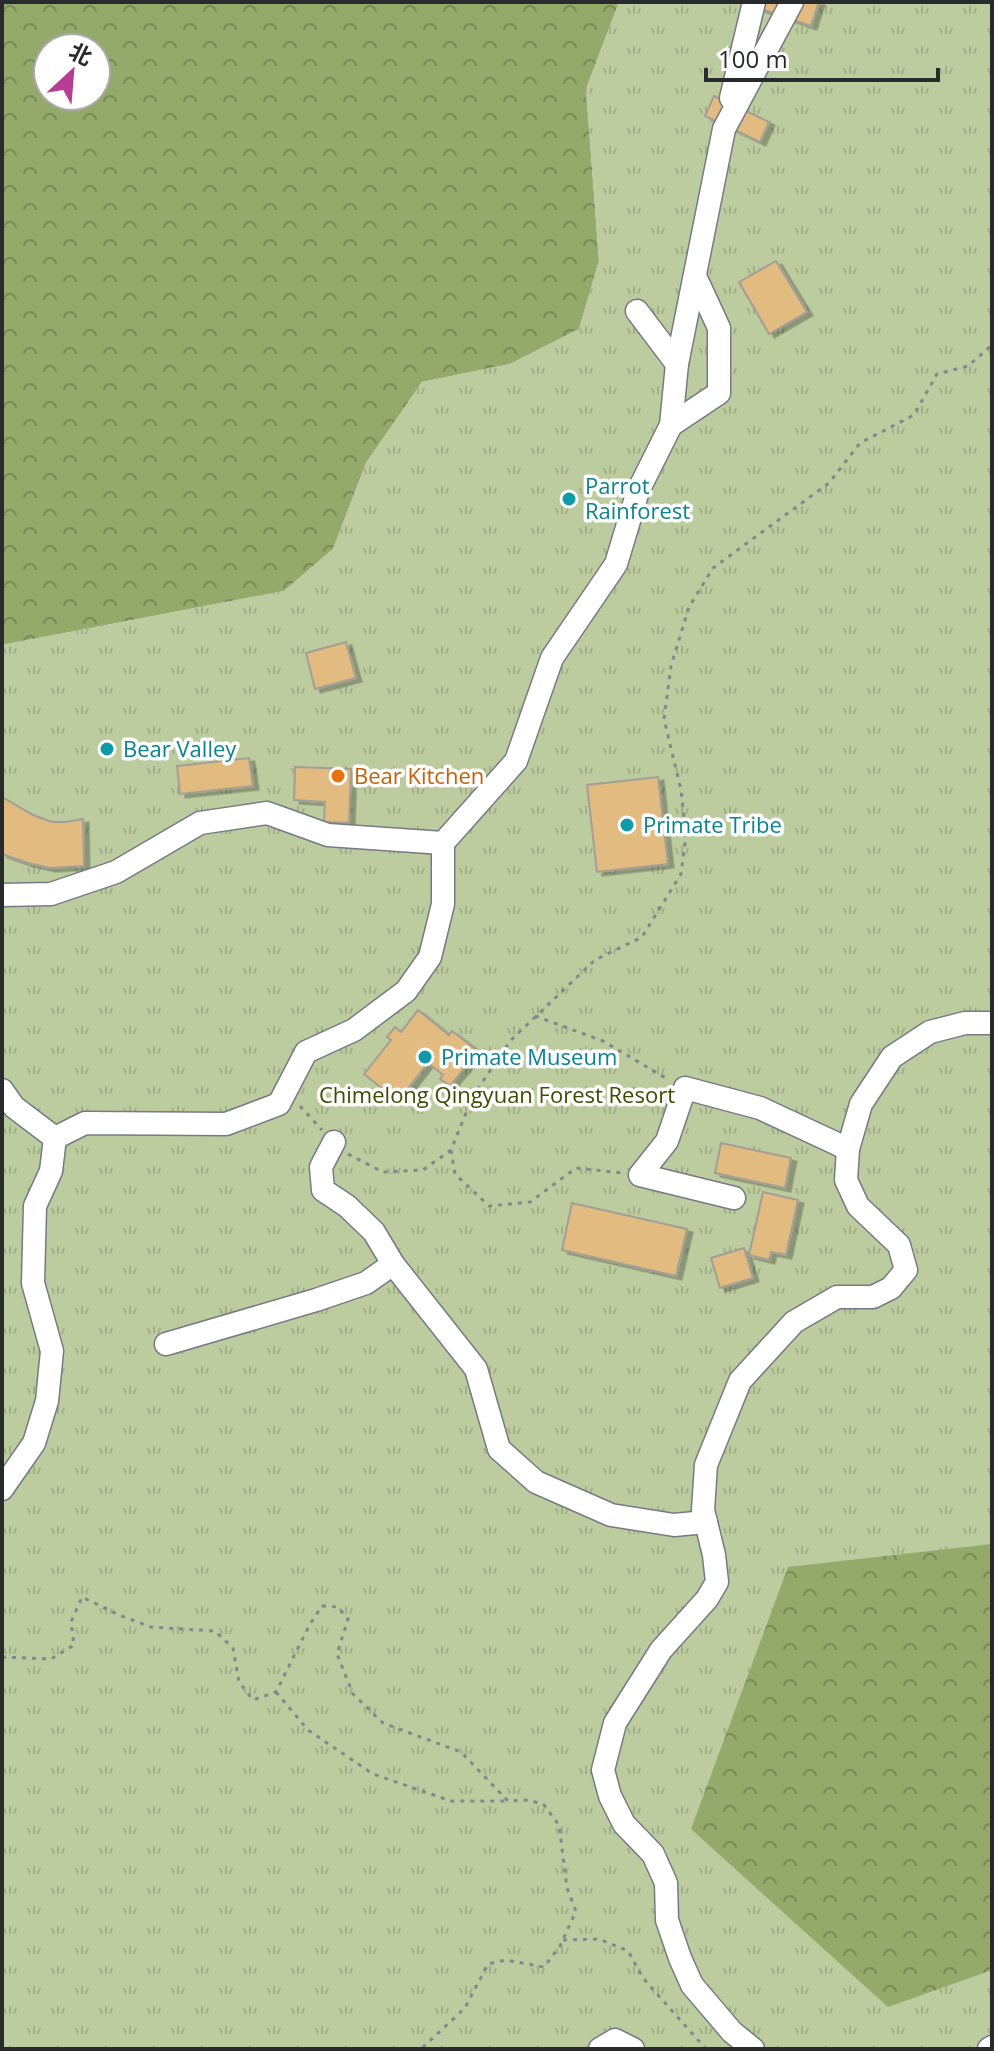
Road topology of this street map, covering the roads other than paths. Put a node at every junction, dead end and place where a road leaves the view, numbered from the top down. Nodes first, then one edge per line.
1 (754, 2) edge
2 (792, 2) edge
3 (724, 129) junction
4 (695, 276) junction
5 (637, 311) dead end
6 (677, 364) junction
7 (671, 425) junction
8 (443, 843) junction
9 (2, 895) edge
10 (992, 1023) edge
11 (2, 1090) edge
12 (55, 1138) junction
13 (334, 1142) road end
14 (848, 1149) junction
15 (734, 1198) dead end
16 (393, 1264) junction
17 (166, 1344) dead end
18 (2, 1489) edge
19 (706, 1522) junction
20 (600, 2049) edge
21 (633, 2049) edge
22 (753, 2049) edge

1 - 3 street
2 - 3 street
3 - 4 street
4 - 6 street
4 - 7 street
5 - 6 street
6 - 7 street
7 - 8 street
8 - 9 street
8 - 12 street
10 - 14 street
11 - 12 street
12 - 18 street
13 - 16 street
14 - 15 street
14 - 19 street
16 - 17 street
16 - 19 street
19 - 22 street
20 - 21 street

